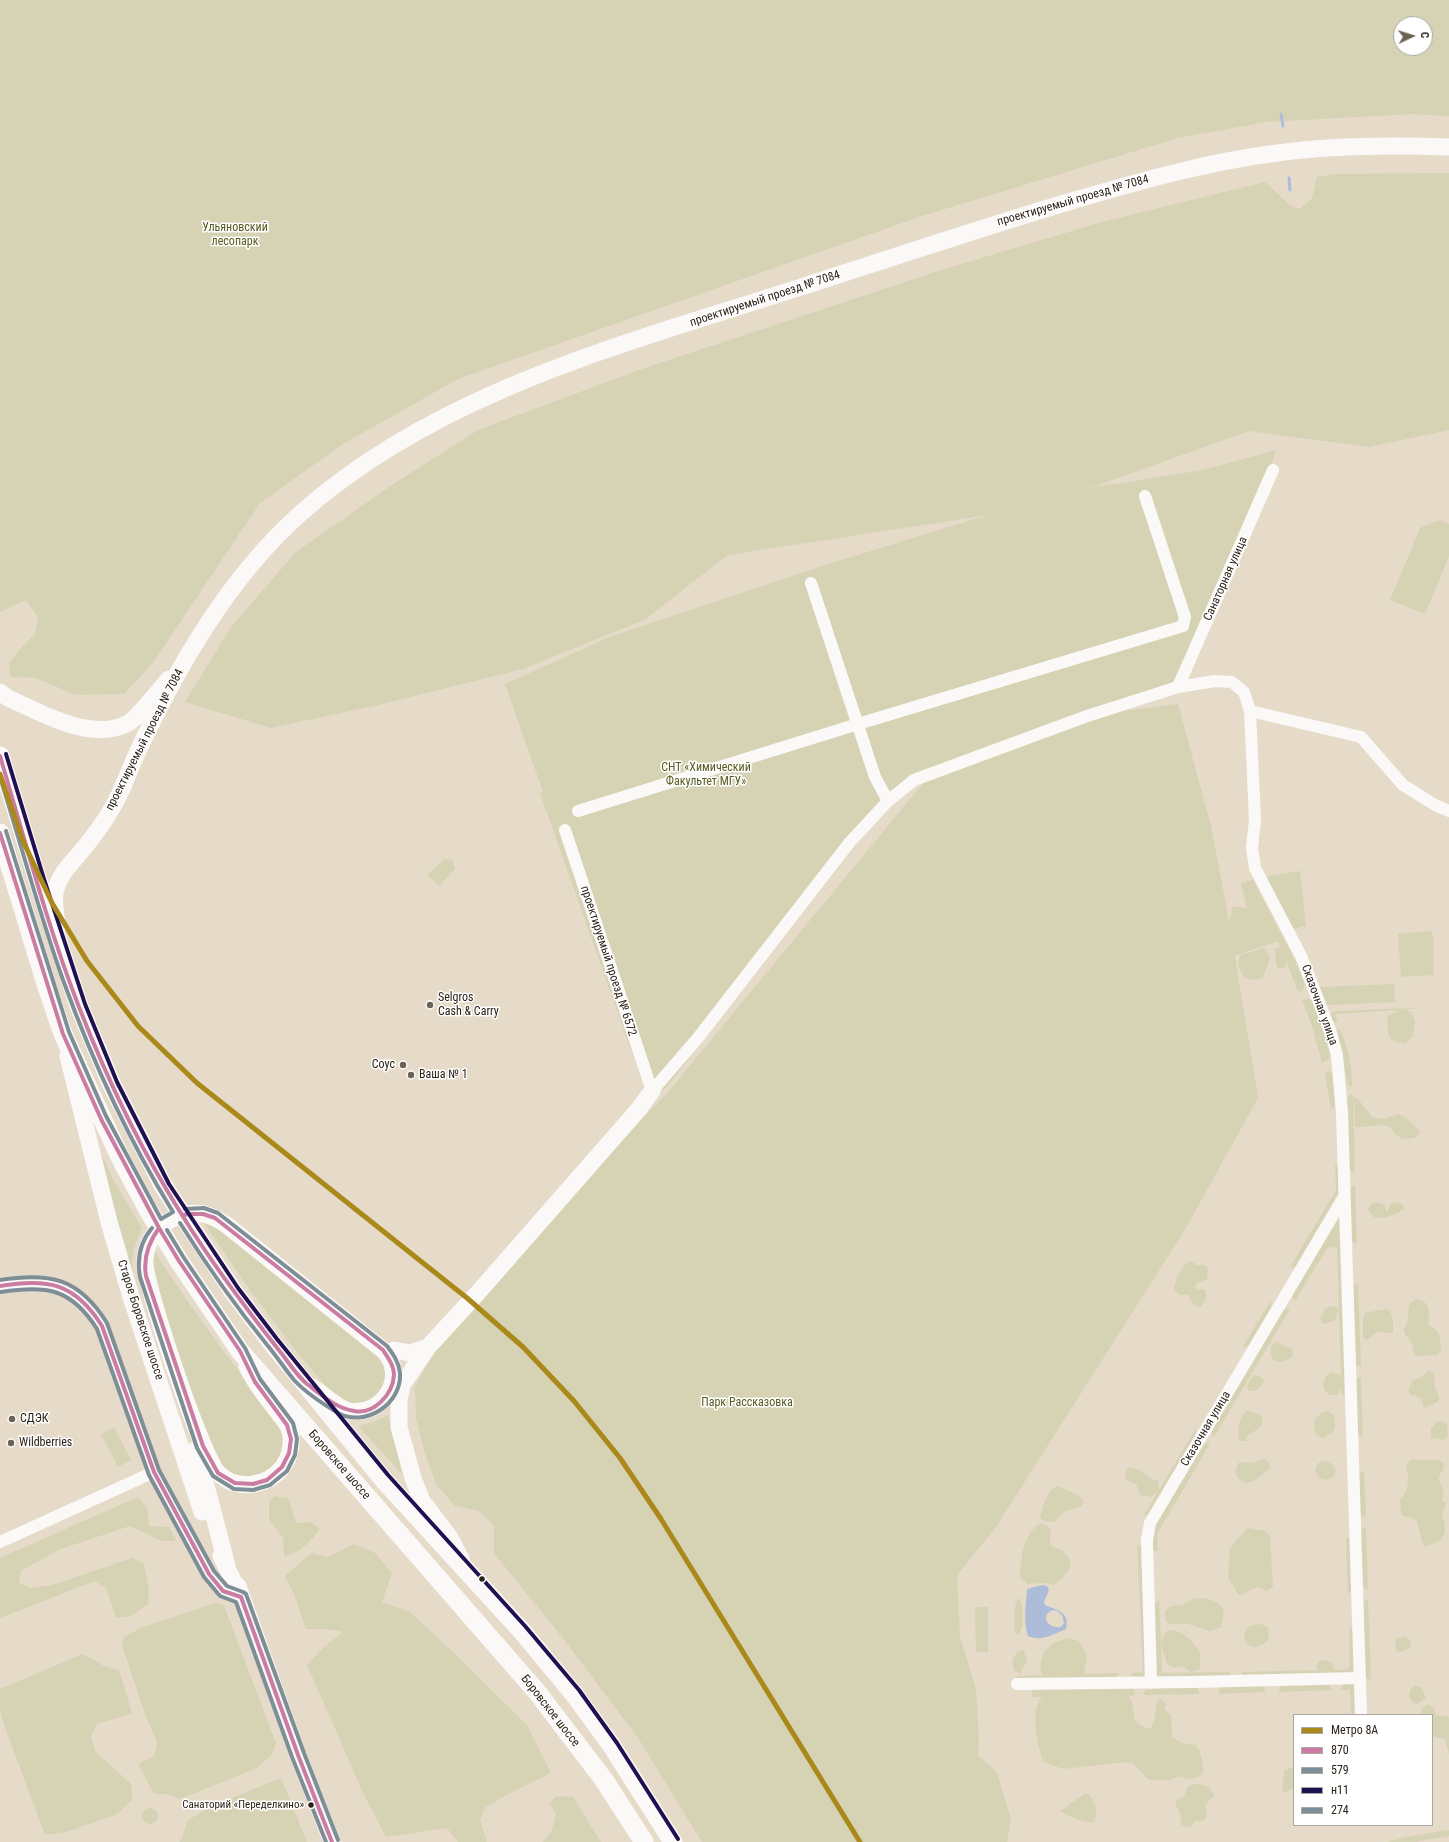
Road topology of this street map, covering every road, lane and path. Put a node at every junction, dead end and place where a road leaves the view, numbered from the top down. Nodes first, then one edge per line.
1 (1449, 147) edge
2 (1274, 470) dead end
3 (1145, 496) dead end
4 (811, 583) dead end
5 (184, 663) junction
6 (1178, 686) junction
7 (0, 692) edge
8 (1250, 711) junction
9 (858, 724) junction
10 (0, 756) edge
11 (888, 801) junction
12 (1449, 810) edge
13 (578, 811) dead end
14 (565, 830) dead end
15 (0, 833) edge
16 (58, 945) junction
17 (63, 1034) junction
18 (652, 1091) junction
19 (1344, 1197) junction
20 (289, 1270) junction
21 (0, 1286) edge
22 (428, 1346) junction
23 (394, 1350) junction
24 (240, 1351) junction
25 (302, 1379) junction
26 (402, 1385) junction
27 (181, 1398) junction
28 (203, 1446) junction
29 (154, 1472) junction
30 (0, 1542) edge
31 (227, 1566) junction
32 (469, 1573) junction
33 (241, 1597) junction
34 (1360, 1678) junction
35 (1151, 1683) junction
36 (1017, 1684) dead end
37 (1361, 1714) edge
38 (332, 1842) edge
39 (644, 1842) edge
40 (673, 1842) edge

1 - 5 street, проектируемый проезд № 7084
2 - 6 street, Санаторная улица
3 - 9 street
4 - 9 street
5 - 7 street, проектируемый проезд № 7084
5 - 16 street, проектируемый проезд № 7084
6 - 8 street, Сказочная улица
6 - 11 street, Сказочная улица
8 - 12 street
8 - 19 street, Сказочная улица
9 - 11 street
9 - 13 street
10 - 16 main road, Боровское шоссе
11 - 18 street, Сказочная улица
14 - 18 street, проектируемый проезд № 6572
15 - 17 main road, Боровское шоссе
16 - 25 main road, Боровское шоссе
17 - 24 main road, Боровское шоссе
17 - 31 street, Старое Боровское шоссе
18 - 22 street
19 - 34 street, Сказочная улица
19 - 35 street, Сказочная улица
20 - 23 street
20 - 25 street
20 - 27 street
21 - 29 street
22 - 23 street
22 - 26 street
23 - 26 street
24 - 28 street
24 - 39 main road, Боровское шоссе
25 - 32 main road, Боровское шоссе
26 - 32 street
27 - 28 street
27 - 31 street
28 - 33 street
29 - 30 street
29 - 33 street
31 - 33 street, Старое Боровское шоссе
32 - 40 main road, Боровское шоссе
33 - 38 street
34 - 35 street
34 - 37 street, Сказочная улица
35 - 36 street

